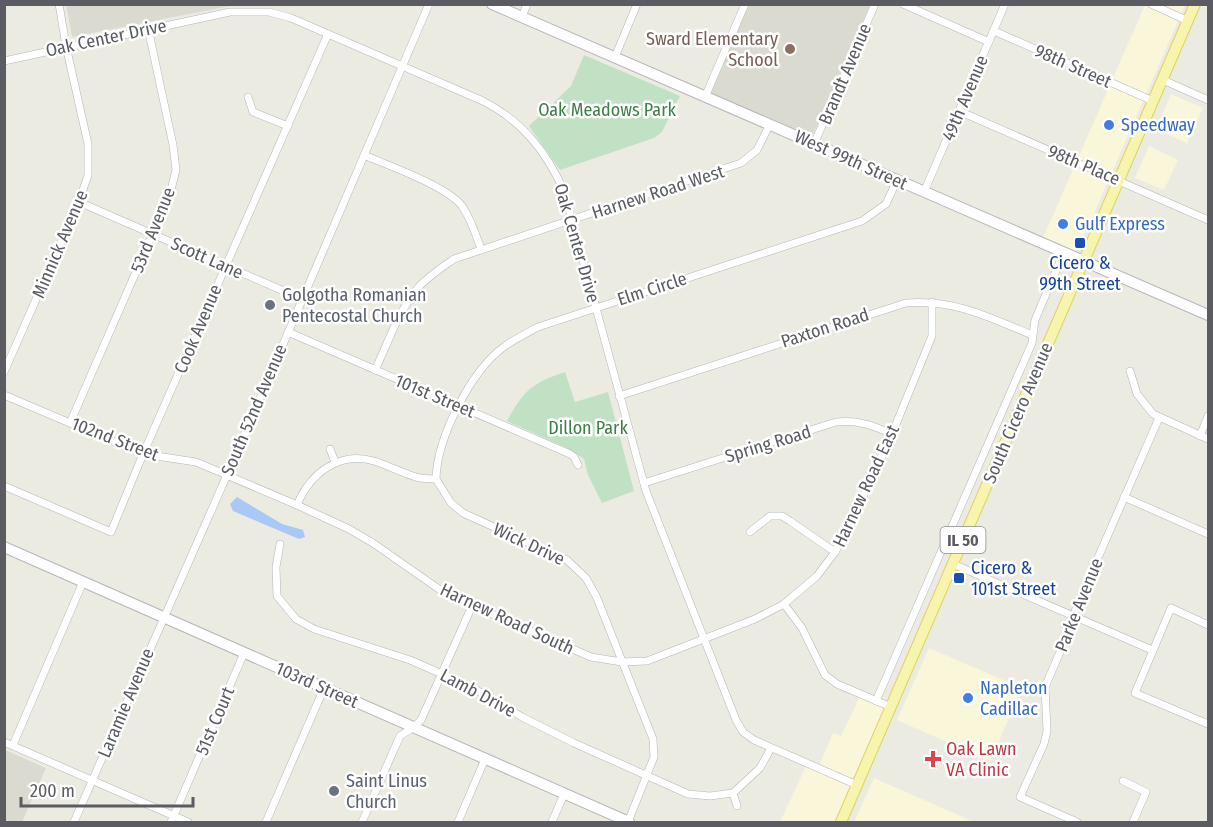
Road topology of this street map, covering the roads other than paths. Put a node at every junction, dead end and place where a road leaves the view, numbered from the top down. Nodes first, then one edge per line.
1 (59, 4) edge
2 (429, 4) edge
3 (492, 4) edge
4 (527, 4) edge
5 (638, 4) edge
6 (745, 4) edge
7 (875, 4) edge
8 (903, 4) edge
9 (1005, 4) edge
10 (1151, 4) edge
11 (1195, 4) edge
12 (522, 17) junction
13 (1188, 21) junction
14 (148, 28) junction
15 (994, 31) junction
16 (328, 34) junction
17 (989, 42) junction
18 (66, 46) junction
19 (615, 57) junction
20 (4, 61) edge
21 (403, 65) junction
22 (1163, 80) junction
23 (248, 97) dead end
24 (705, 97) junction
25 (1209, 100) edge
26 (1153, 101) junction
27 (959, 111) junction
28 (770, 124) junction
29 (288, 126) junction
30 (814, 144) junction
31 (364, 155) junction
32 (897, 180) junction
33 (1119, 180) junction
34 (924, 192) junction
35 (79, 202) junction
36 (572, 220) junction
37 (1209, 220) edge
38 (152, 234) junction
39 (481, 249) junction
40 (1064, 252) junction
41 (1084, 261) junction
42 (225, 266) junction
43 (302, 299) junction
44 (932, 302) junction
45 (596, 308) junction
46 (1209, 315) edge
47 (288, 332) junction
48 (1032, 335) junction
49 (375, 370) junction
50 (1130, 371) dead end
51 (4, 372) edge
52 (4, 394) edge
53 (619, 396) junction
54 (459, 406) junction
55 (1209, 416) edge
56 (1159, 418) junction
57 (70, 423) junction
58 (892, 434) junction
59 (1200, 436) junction
60 (1209, 439) edge
61 (330, 449) dead end
62 (143, 454) junction
63 (335, 462) junction
64 (578, 465) dead end
65 (227, 475) junction
66 (436, 479) junction
67 (644, 483) junction
68 (4, 486) edge
69 (1124, 497) junction
70 (297, 505) junction
71 (750, 532) dead end
72 (1209, 534) edge
73 (280, 544) dead end
74 (4, 548) edge
75 (836, 552) junction
76 (953, 564) junction
77 (83, 582) junction
78 (784, 604) junction
79 (472, 606) junction
80 (1074, 616) junction
81 (163, 617) junction
82 (1209, 625) edge
83 (703, 639) junction
84 (1152, 650) junction
85 (244, 653) junction
86 (622, 662) junction
87 (442, 674) junction
88 (324, 688) junction
89 (876, 701) junction
90 (891, 707) junction
91 (1209, 724) edge
92 (414, 728) junction
93 (4, 742) edge
94 (13, 745) junction
95 (771, 748) junction
96 (485, 759) junction
97 (646, 777) junction
98 (93, 780) junction
99 (1123, 781) dead end
100 (857, 785) junction
101 (733, 793) junction
102 (564, 794) junction
103 (737, 806) dead end
104 (172, 819) edge
105 (74, 822) edge
106 (188, 822) edge
107 (266, 822) edge
108 (362, 822) edge
109 (458, 822) edge
110 (552, 822) edge
111 (628, 822) edge
112 (841, 822) edge
113 (1077, 822) edge
114 (1133, 822) edge

1 - 18 street, Minnick Avenue
2 - 21 street, South 52nd Avenue
3 - 12 street, West 99th Street
4 - 12 street
5 - 19 street
6 - 24 street
7 - 30 street, Brandt Avenue
8 - 17 street
9 - 15 street, 49th Avenue
10 - 13 street
11 - 13 main road, South Cicero Avenue / IL 50
12 - 19 street, West 99th Street
13 - 22 main road, South Cicero Avenue / IL 50
14 - 16 street, Oak Center Drive
14 - 18 street, Oak Center Drive
14 - 38 street, 53rd Avenue
15 - 17 street, 49th Avenue
15 - 26 street, 98th Street
16 - 21 street, Oak Center Drive
16 - 29 street, Cook Avenue
17 - 27 street, 49th Avenue
18 - 20 street, Oak Center Drive
18 - 35 street, Minnick Avenue
19 - 24 street, West 99th Street
21 - 31 street, South 52nd Avenue
21 - 36 street, Oak Center Drive
22 - 25 street
22 - 26 main road, South Cicero Avenue / IL 50
23 - 29 street
24 - 28 street, West 99th Street
26 - 33 main road, South Cicero Avenue / IL 50
27 - 33 street, 98th Place
27 - 34 street, 49th Avenue
28 - 30 street, West 99th Street
28 - 36 street, Harnew Road West
29 - 42 street, Cook Avenue
30 - 32 street, West 99th Street
31 - 39 street
31 - 43 street, South 52nd Avenue
32 - 34 street, West 99th Street
32 - 45 street, Elm Circle
33 - 37 street, 98th Place
33 - 41 main road, South Cicero Avenue / IL 50
34 - 40 street, West 99th Street
35 - 38 street, Scott Lane
35 - 51 street, Minnick Avenue
36 - 39 street, Harnew Road West
36 - 45 street, Oak Center Drive
38 - 42 street, Scott Lane
38 - 57 street, 53rd Avenue
39 - 49 street, Harnew Road West
40 - 41 street, West 99th Street
40 - 48 street, South Cicero Avenue
41 - 46 street, West 99th Street
41 - 76 main road, South Cicero Avenue / IL 50
42 - 43 street, Scott Lane
42 - 62 street, Cook Avenue
43 - 47 street, South 52nd Avenue
44 - 48 street, Paxton Road
44 - 53 street, Paxton Road
44 - 58 street, Harnew Road East
45 - 53 street, Oak Center Drive
45 - 54 street, Elm Circle
47 - 49 street, 101st Street
47 - 65 street, South 52nd Avenue
48 - 89 street, South Cicero Avenue
49 - 54 street, 101st Street
50 - 56 street
52 - 57 street, 102nd Street
53 - 67 street, Oak Center Drive
54 - 64 street, 101st Street
54 - 66 street, Elm Circle
55 - 59 street
56 - 59 street
56 - 69 street, Parke Avenue
57 - 62 street, 102nd Street
58 - 67 street, Spring Road
58 - 75 street, Harnew Road East
59 - 60 street
61 - 63 street
62 - 65 street, 102nd Street
62 - 68 street, Cook Avenue
63 - 66 street
63 - 70 street
65 - 70 street, Harnew Road South
65 - 81 street, South 52nd Avenue
66 - 86 street, Wick Drive
67 - 83 street, Oak Center Drive
69 - 72 street
69 - 80 street, Parke Avenue
70 - 79 street, Harnew Road South
71 - 75 street
73 - 87 street, Lamb Drive
74 - 77 street, 103rd Street
75 - 78 street, Harnew Road East
76 - 80 street
76 - 90 main road, South Cicero Avenue / IL 50
77 - 81 street, 103rd Street
77 - 94 street
78 - 83 street, Harnew Road East
78 - 89 street
79 - 86 street, Harnew Road South
79 - 87 street
80 - 84 street
80 - 113 street, Parke Avenue
81 - 85 street, 103rd Street
81 - 98 street, Laramie Avenue
82 - 84 street
83 - 86 street, Harnew Road South
83 - 95 street, Oak Center Drive
84 - 91 street
85 - 88 street, 103rd Street
85 - 104 street, 51st Court
86 - 97 street, Wick Drive
87 - 92 street
87 - 97 street, Lamb Drive
88 - 92 street, 103rd Street
88 - 107 street
89 - 90 street
90 - 100 main road, South Cicero Avenue / IL 50
92 - 96 street, 103rd Street
92 - 108 street
93 - 94 street
94 - 98 street
95 - 100 street, Oak Center Drive
95 - 101 street
96 - 102 street, 103rd Street
96 - 109 street
97 - 101 street, Lamb Drive
97 - 111 street, Wick Drive
98 - 104 street
98 - 105 street, Laramie Avenue
99 - 114 street
100 - 112 main road, South Cicero Avenue / IL 50
101 - 103 street
102 - 110 street
102 - 111 street, 103rd Street
104 - 106 street

